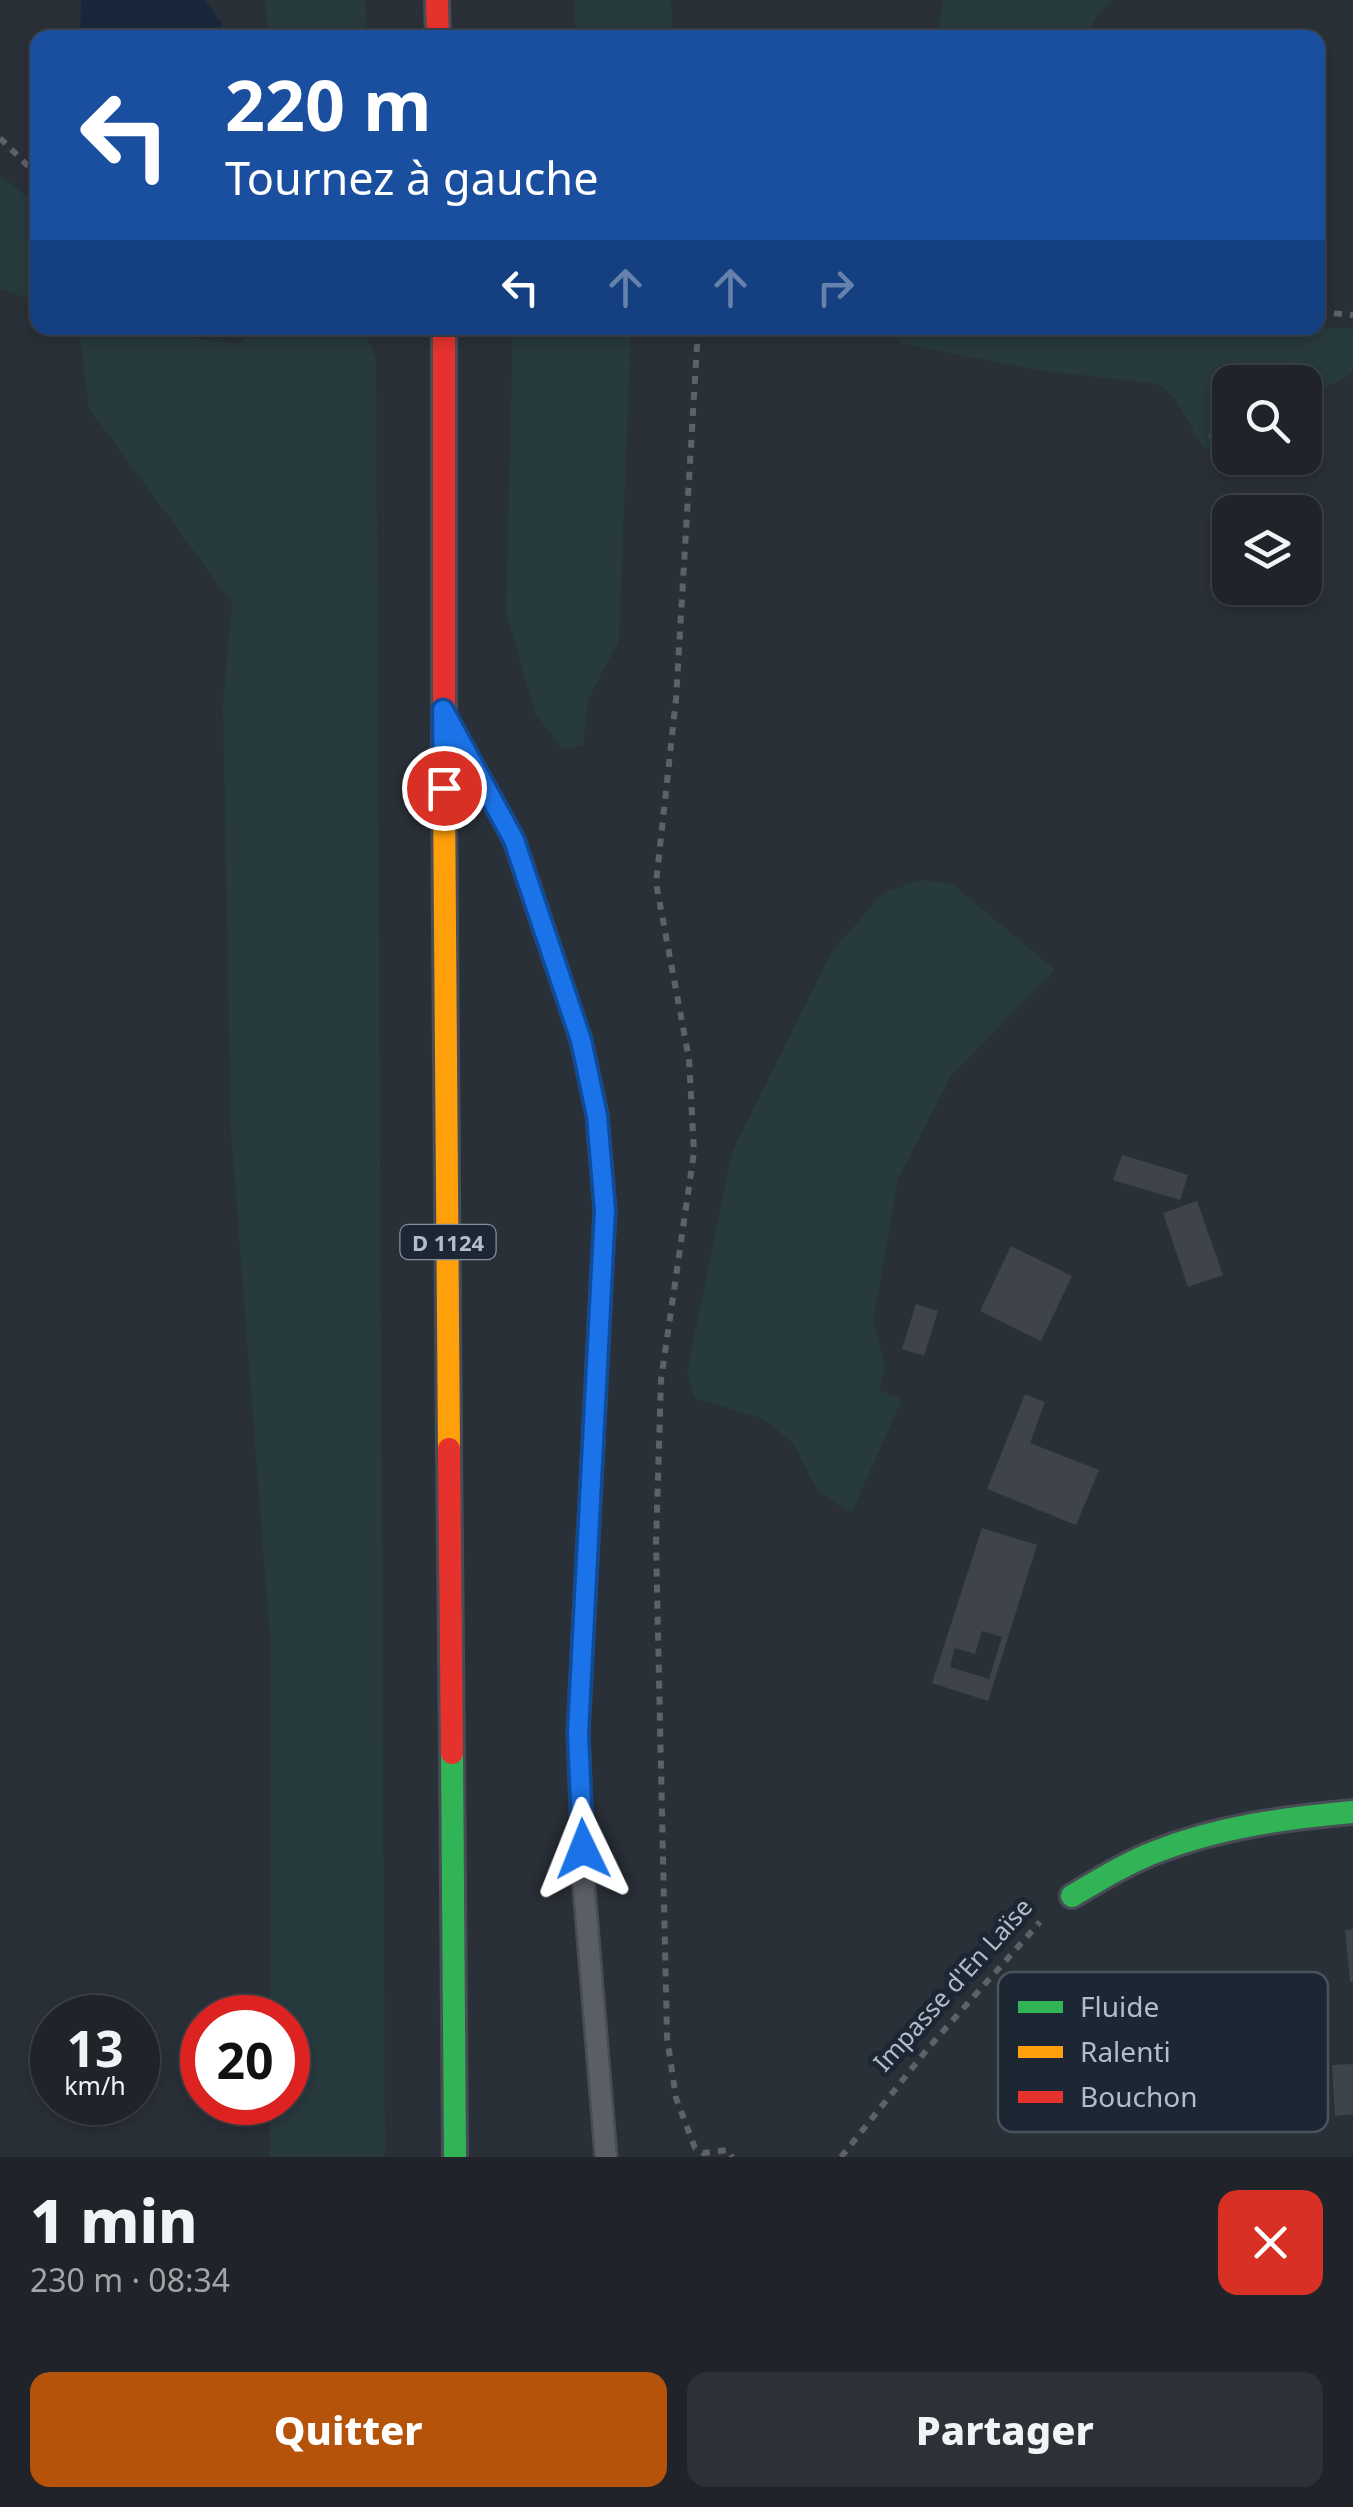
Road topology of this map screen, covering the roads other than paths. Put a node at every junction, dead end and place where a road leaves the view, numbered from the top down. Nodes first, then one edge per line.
1 (437, 0) edge
2 (438, 30) edge
3 (444, 335) edge
4 (443, 710) junction
5 (1353, 1812) edge
6 (1072, 1896) road end
7 (456, 2157) edge
8 (606, 2157) edge

1 - 2 main road
3 - 4 main road, D 1124
4 - 7 main road, D 1124
4 - 8 lane
5 - 6 main road

